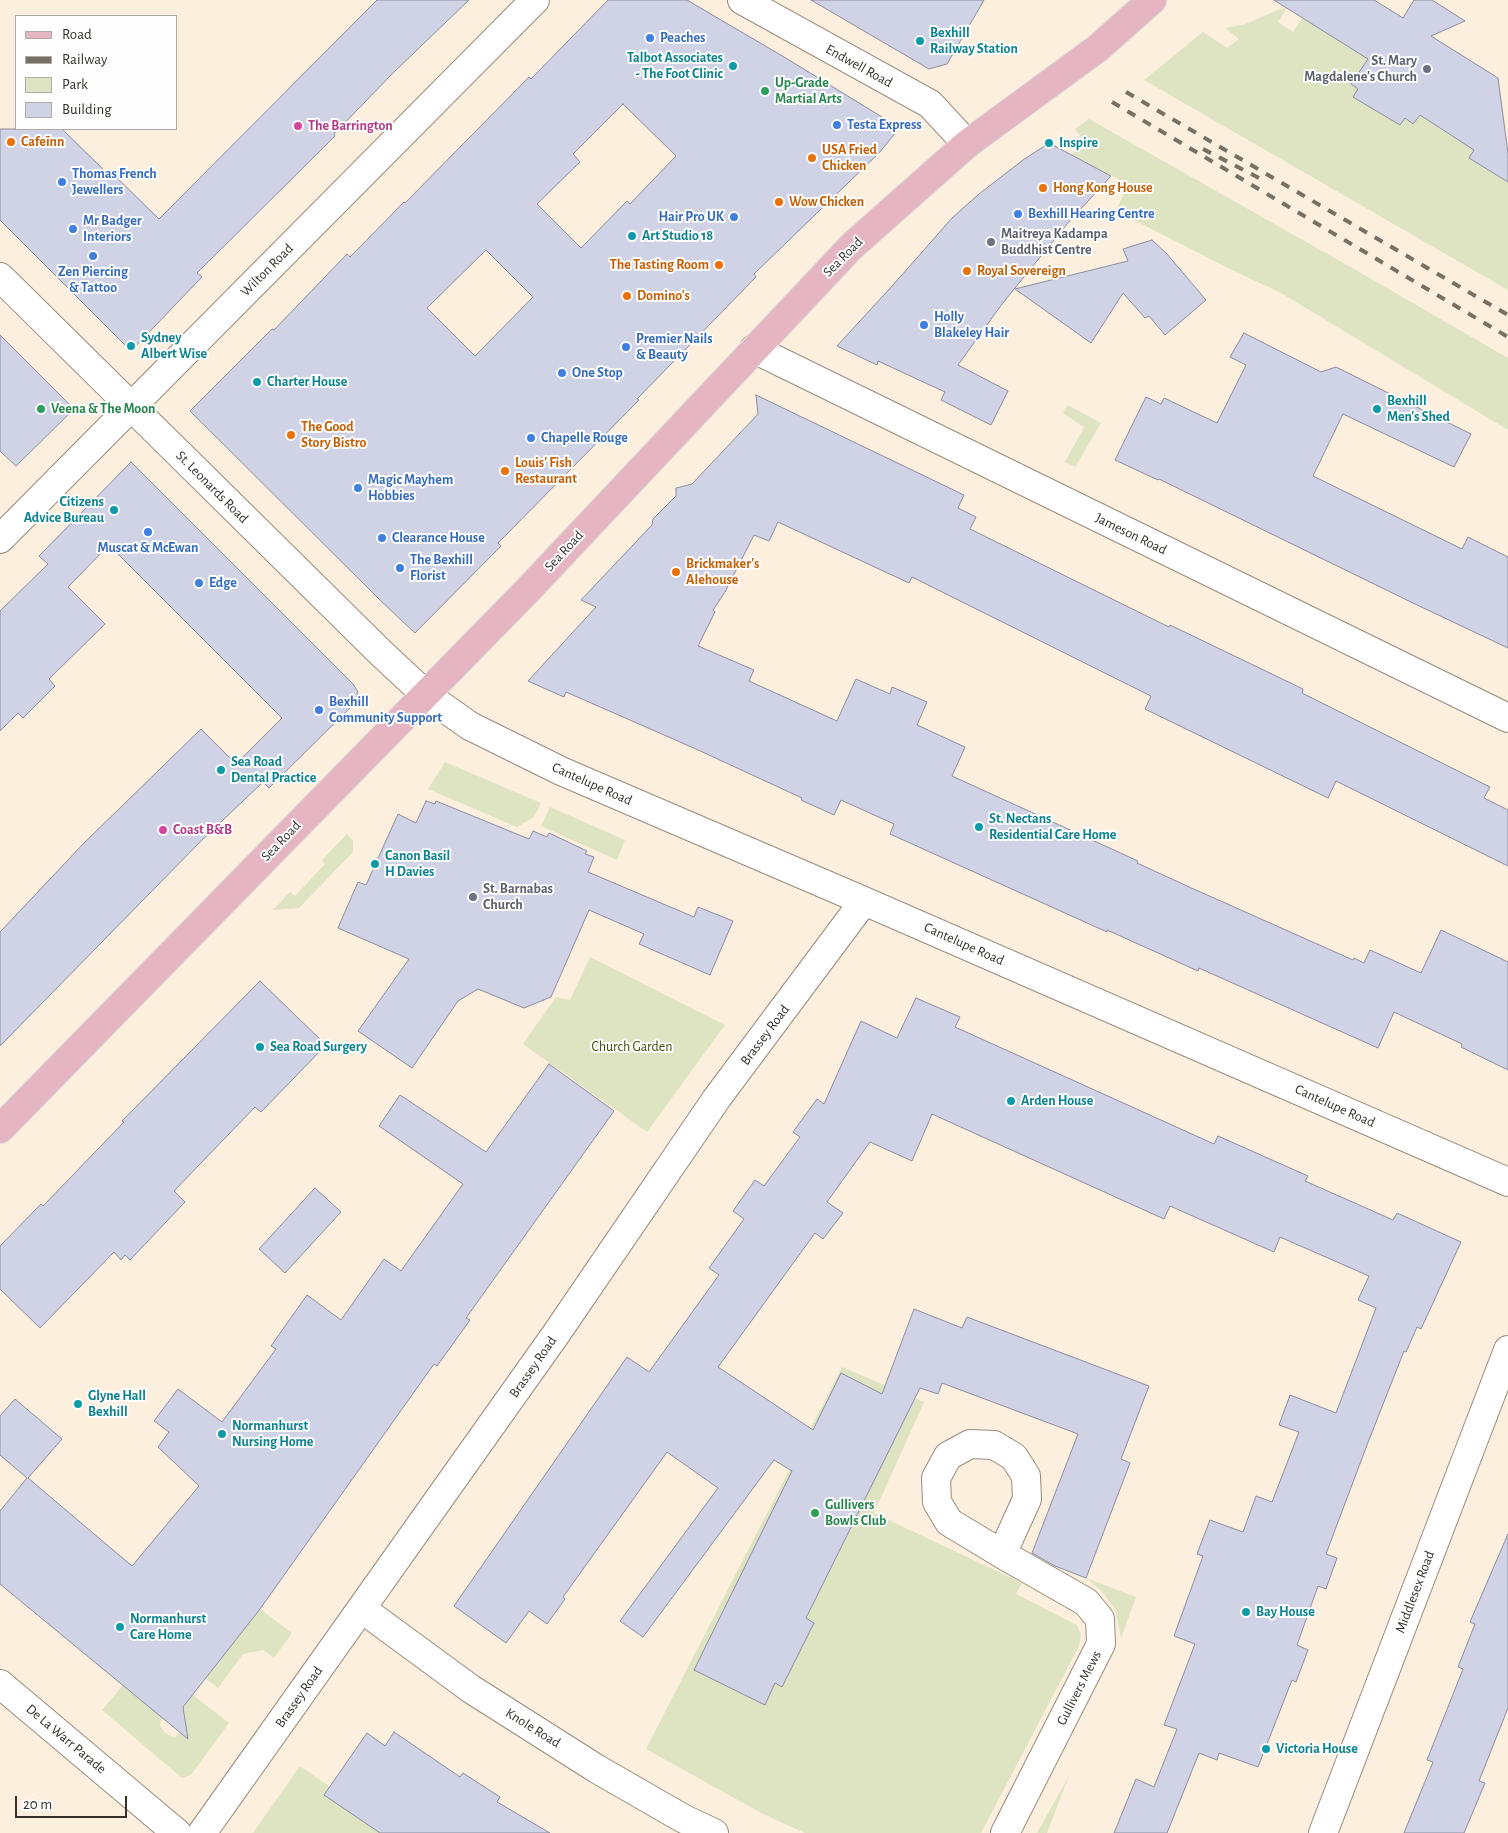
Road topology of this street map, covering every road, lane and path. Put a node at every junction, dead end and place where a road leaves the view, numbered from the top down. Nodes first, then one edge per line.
1 (535, 0) edge
2 (742, 0) edge
3 (1152, 0) edge
4 (967, 144) junction
5 (0, 276) edge
6 (754, 349) junction
7 (130, 407) junction
8 (0, 539) edge
9 (426, 695) junction
10 (1508, 718) edge
11 (864, 901) junction
12 (0, 1130) edge
13 (1508, 1182) edge
14 (1508, 1350) edge
15 (1002, 1554) dead end
16 (362, 1609) junction
17 (0, 1684) edge
18 (177, 1833) edge
19 (202, 1833) edge
20 (714, 1833) edge
21 (1005, 1833) edge
22 (1323, 1833) edge

1 - 7 street, Wilton Road
2 - 4 street, Endwell Road
3 - 4 main road, Sea Road
4 - 6 main road, Sea Road
5 - 7 street, St. Leonards Road
6 - 9 main road, Sea Road
6 - 10 street, Jameson Road
7 - 8 street, Wilton Road
7 - 9 street, St. Leonards Road
9 - 11 street, Cantelupe Road
9 - 12 main road, Sea Road
11 - 13 street, Cantelupe Road
11 - 16 street, Brassey Road
14 - 22 street, Middlesex Road
15 - 21 street, Gullivers Mews
16 - 19 street, Brassey Road
16 - 20 street, Knole Road
17 - 18 street, De La Warr Parade

